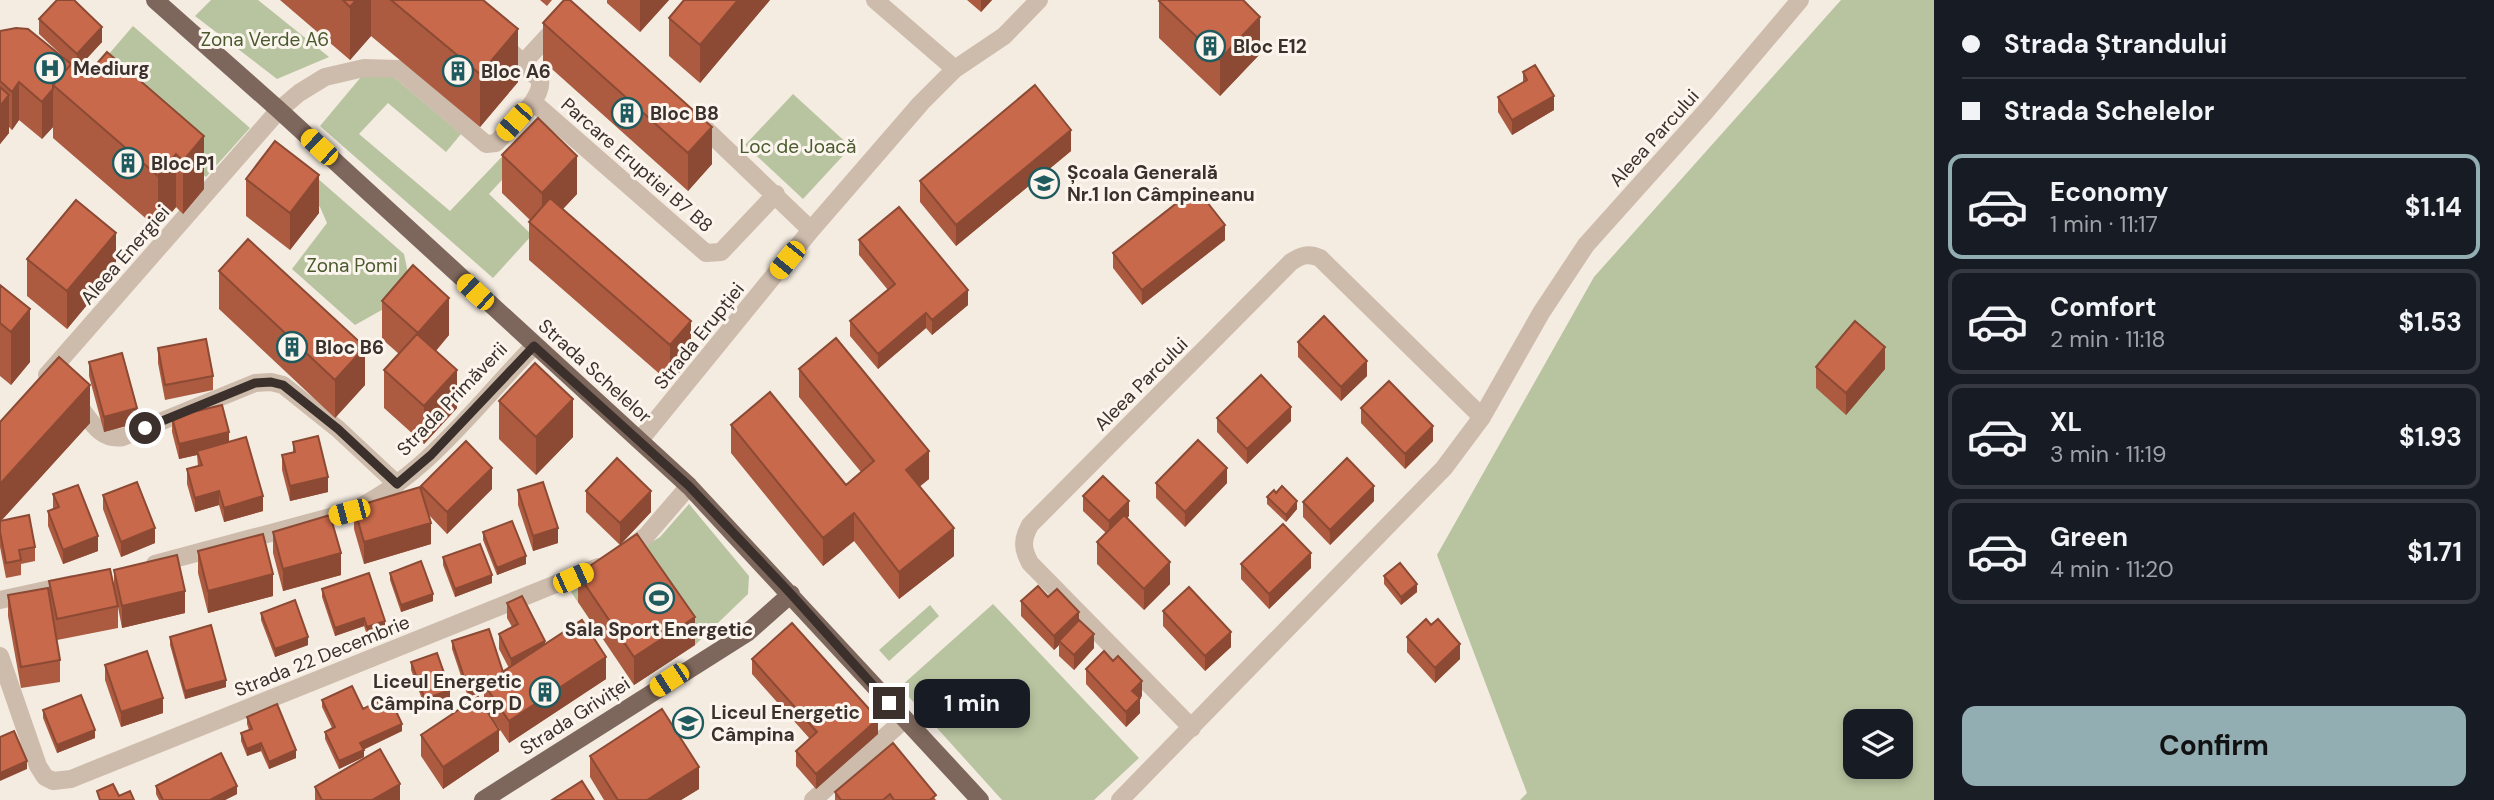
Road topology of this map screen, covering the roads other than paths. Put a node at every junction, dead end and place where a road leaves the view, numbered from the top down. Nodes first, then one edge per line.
1 (156, 0) edge
2 (875, 0) edge
3 (1039, 0) edge
4 (1800, 0) edge
5 (572, 17) edge
6 (488, 30) edge
7 (524, 62) junction
8 (956, 69) junction
9 (533, 102) junction
10 (683, 108) edge
11 (279, 110) junction
12 (776, 194) junction
13 (811, 230) junction
14 (534, 346) junction
15 (59, 381) junction
16 (34, 389) edge
17 (1482, 417) junction
18 (640, 440) junction
19 (397, 484) junction
20 (689, 486) junction
21 (139, 568) edge
22 (86, 580) edge
23 (791, 594) junction
24 (0, 600) edge
25 (0, 656) edge
26 (3, 678) edge
27 (904, 720) junction
28 (1192, 728) junction
29 (483, 800) edge
30 (813, 800) edge
31 (980, 800) edge
32 (1120, 800) edge

1 - 11 main road, Strada Schelelor
2 - 8 street
3 - 8 street, Strada Erupției
4 - 17 street, Aleea Parcului
5 - 7 street
6 - 7 street
7 - 9 street
8 - 13 street, Strada Erupției
9 - 11 street, Aleea Energiei
9 - 12 street, Parcare Eruptiei B7 B8
10 - 12 street
11 - 14 main road, Strada Schelelor
11 - 15 street, Aleea Energiei
12 - 13 street
13 - 18 street, Strada Erupției
14 - 18 main road, Strada Schelelor
14 - 19 street, Strada Primăverii
15 - 16 street, Aleea Energiei
15 - 19 street
17 - 28 street, Aleea Parcului
17 - 28 street, Aleea Parcului
18 - 20 main road, Strada Schelelor
19 - 21 street, Strada Primăverii
20 - 23 main road, Strada Schelelor
20 - 26 street, Strada 22 Decembrie
22 - 24 street
23 - 27 main road, Strada Schelelor
23 - 29 main road, Strada Griviței
25 - 26 street, Strada 22 Decembrie
27 - 30 street
27 - 31 main road, Strada Schelelor
28 - 32 street, Aleea Parcului

